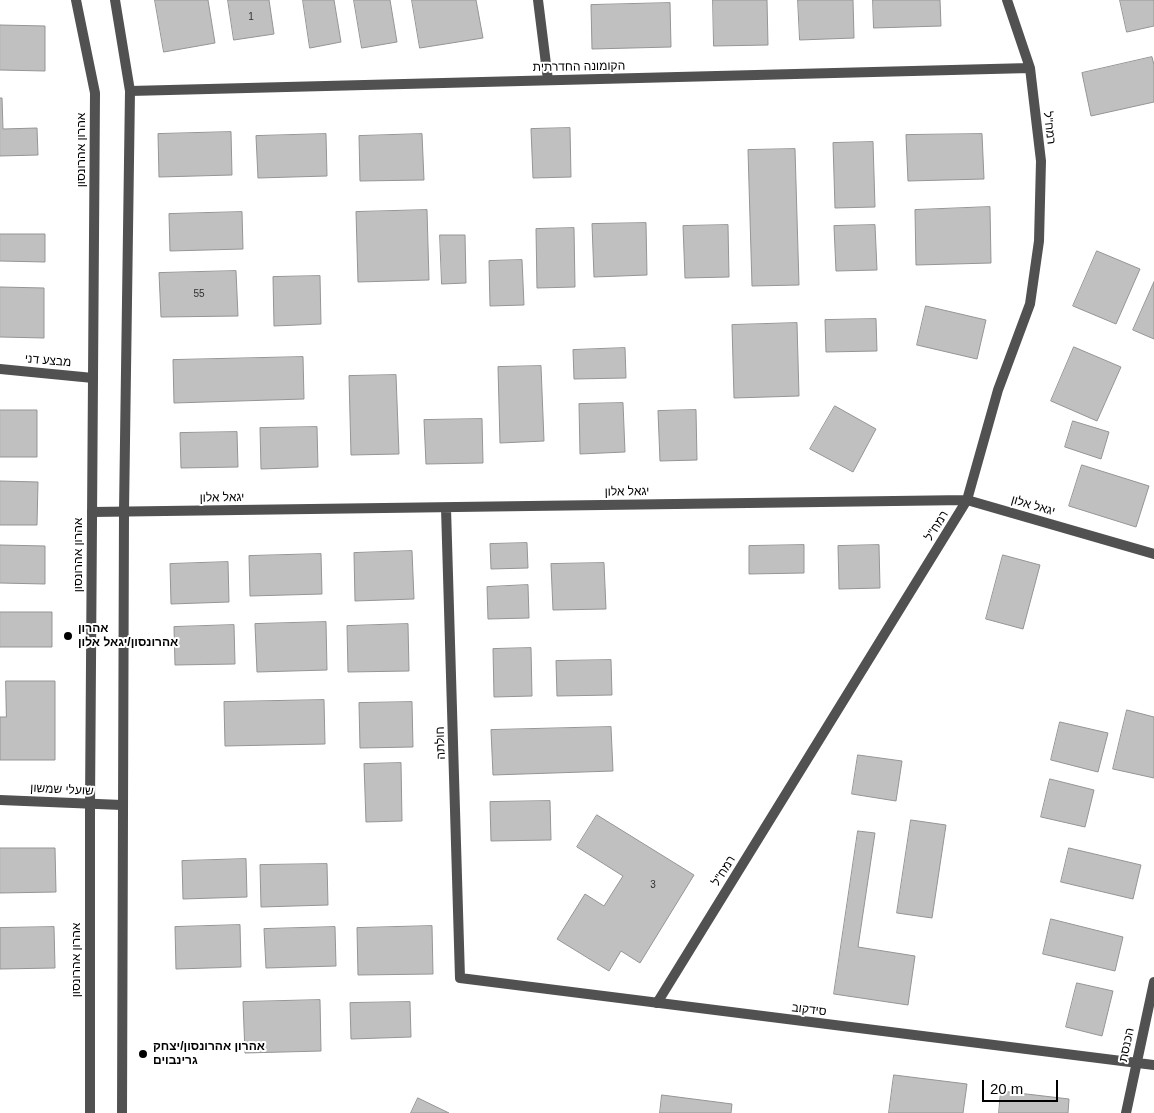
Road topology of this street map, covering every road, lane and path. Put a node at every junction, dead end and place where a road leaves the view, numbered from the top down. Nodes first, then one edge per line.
1 (76, 0) edge
2 (115, 0) edge
3 (538, 0) edge
4 (1007, 0) edge
5 (1030, 68) junction
6 (548, 80) junction
7 (130, 91) junction
8 (0, 369) edge
9 (93, 378) junction
10 (967, 500) junction
11 (446, 508) junction
12 (92, 512) junction
13 (124, 512) junction
14 (1154, 554) edge
15 (0, 800) edge
16 (90, 804) junction
17 (122, 805) junction
18 (460, 978) joint
19 (1154, 982) edge
20 (656, 1003) junction
21 (1136, 1063) junction
22 (1154, 1065) edge
23 (90, 1113) edge
24 (122, 1113) edge
25 (1126, 1113) edge

1 - 9 street, אהרון אהרונסון
2 - 7 street
3 - 6 street
4 - 5 street, רמח"ל
5 - 6 street, הקומונה החדרתית
5 - 10 street, רמח"ל
6 - 7 street, הקומונה החדרתית
7 - 13 street
8 - 9 street, מבצע דני
9 - 12 street, אהרון אהרונסון
10 - 11 street, יגאל אלון
10 - 14 street, יגאל אלון
10 - 20 street, רמח"ל
11 - 13 street, יגאל אלון
11 - 18 street, חולתה
12 - 13 street, יגאל אלון
12 - 16 street, אהרון אהרונסון
13 - 17 street
15 - 16 street, שועלי שמשון
16 - 17 street, שועלי שמשון
16 - 23 street, אהרון אהרונסון
17 - 24 street
18 - 20 street, סידקוב
19 - 21 street, הכנסת
20 - 21 street, סידקוב
21 - 22 street, סידקוב
21 - 25 street, הכנסת

